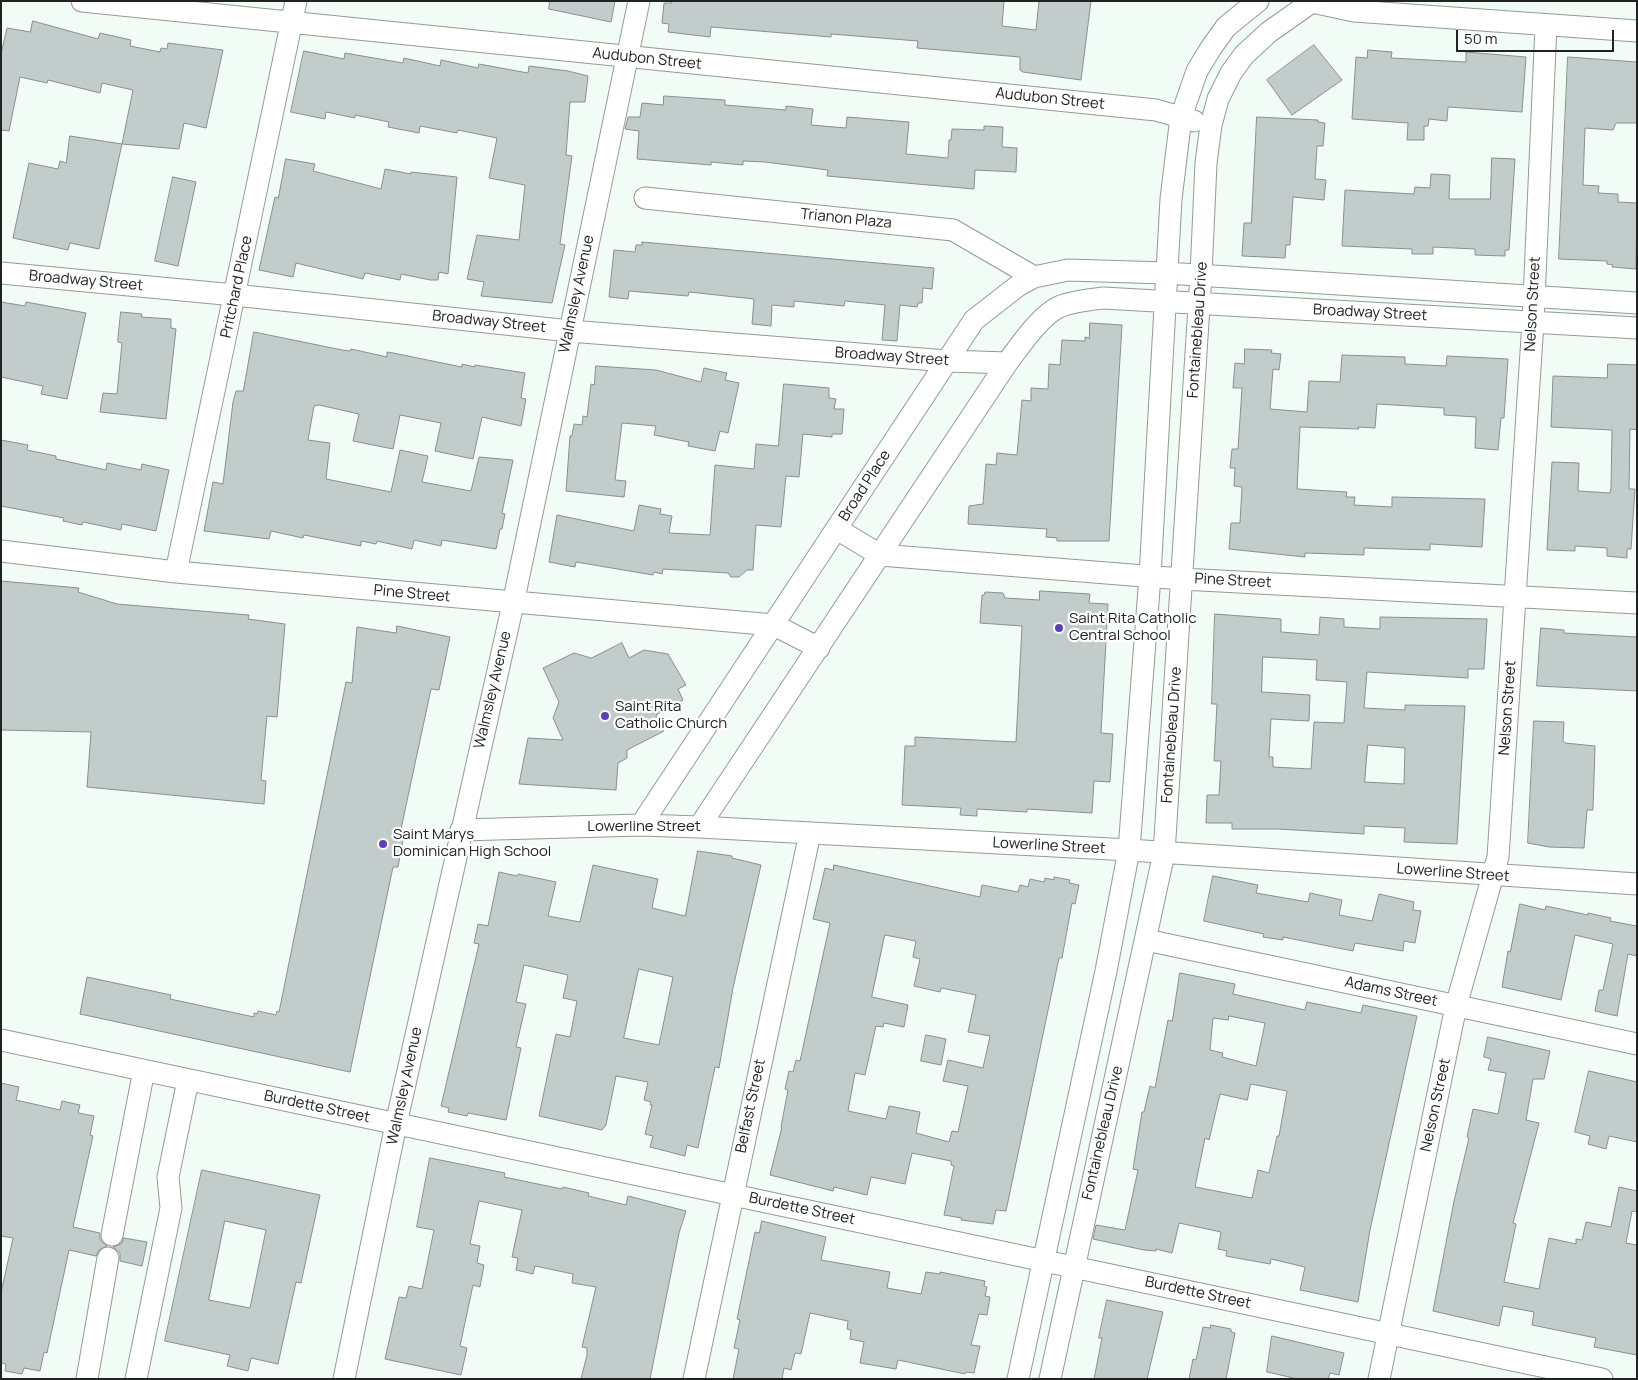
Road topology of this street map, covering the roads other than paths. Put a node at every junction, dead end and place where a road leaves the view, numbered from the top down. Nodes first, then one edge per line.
1 (82, 1) edge
2 (296, 1) edge
3 (639, 1) edge
4 (1258, 1) edge
5 (1313, 2) edge
6 (291, 22) junction
7 (1546, 25) junction
8 (1637, 31) edge
9 (628, 57) junction
10 (1182, 117) junction
11 (1211, 125) junction
12 (645, 198) dead end
13 (1, 273) edge
14 (1166, 273) junction
15 (1201, 275) junction
16 (1034, 277) junction
17 (235, 295) junction
18 (1534, 298) junction
19 (1164, 302) junction
20 (1199, 303) junction
21 (1637, 304) edge
22 (1533, 322) junction
23 (1637, 328) edge
24 (570, 331) junction
25 (947, 361) junction
26 (1007, 363) junction
27 (837, 529) junction
28 (1, 551) edge
29 (880, 555) junction
30 (176, 572) junction
31 (1150, 576) junction
32 (1182, 579) junction
33 (1516, 597) junction
34 (1637, 603) edge
35 (513, 604) junction
36 (774, 625) junction
37 (819, 648) junction
38 (641, 825) junction
39 (699, 827) junction
40 (460, 830) junction
41 (810, 833) junction
42 (1129, 850) junction
43 (1164, 853) junction
44 (1492, 875) junction
45 (1637, 884) edge
46 (1146, 940) junction
47 (1456, 1006) junction
48 (1, 1040) edge
49 (1637, 1044) edge
50 (144, 1070) junction
51 (188, 1080) junction
52 (396, 1124) junction
53 (732, 1194) junction
54 (112, 1235) dead end
55 (108, 1258) dead end
56 (1043, 1260) junction
57 (1073, 1266) junction
58 (1389, 1333) junction
59 (87, 1379) edge
60 (136, 1379) edge
61 (344, 1379) edge
62 (694, 1379) edge
63 (1018, 1379) edge
64 (1050, 1379) edge
65 (1379, 1379) edge
66 (1602, 1379) edge

1 - 6 street, Audubon Street
2 - 6 street, Pritchard Place
3 - 9 street, Walmsley Avenue
4 - 10 street, Fontainebleau Drive
5 - 7 street
5 - 11 street, Fontainebleau Drive
6 - 9 street, Audubon Street
6 - 17 street, Pritchard Place
7 - 8 street
7 - 18 street, Nelson Street
9 - 10 street, Audubon Street
9 - 24 street, Walmsley Avenue
10 - 11 street, Audubon Street
10 - 14 street, Fontainebleau Drive
11 - 15 street, Fontainebleau Drive
12 - 16 street, Trianon Plaza
13 - 17 street, Broadway Street
14 - 15 street, Broadway Street
14 - 16 street, Broad Place
14 - 19 street, Fontainebleau Drive
15 - 18 street, Broadway Street
15 - 20 street, Fontainebleau Drive
16 - 25 street, Broad Place
17 - 24 street, Broadway Street
17 - 30 street, Pritchard Place
18 - 21 street, Broadway Street
18 - 22 street, Nelson Street
19 - 20 street, Broadway Street
19 - 26 street, Broadway Street
19 - 31 street, Fontainebleau Drive
20 - 22 street, Broadway Street
20 - 32 street, Fontainebleau Drive
22 - 23 street, Broadway Street
22 - 33 street, Nelson Street
24 - 25 street, Broadway Street
24 - 35 street, Walmsley Avenue
25 - 26 street, Broadway Street
25 - 27 street, Broad Place
26 - 29 street
27 - 29 street, Pine Street
27 - 36 street, Broad Place
28 - 30 street, Pine Street
29 - 31 street, Pine Street
29 - 37 street
30 - 35 street, Pine Street
31 - 32 street, Pine Street
31 - 42 street, Fontainebleau Drive
32 - 33 street, Pine Street
32 - 43 street, Fontainebleau Drive
33 - 34 street, Pine Street
33 - 44 street, Nelson Street
35 - 36 street, Pine Street
35 - 40 street, Walmsley Avenue
36 - 37 street, Pine Street
36 - 38 street, Broad Place
37 - 39 street
38 - 39 street, Lowerline Street
38 - 40 street, Lowerline Street
39 - 41 street, Lowerline Street
40 - 52 street, Walmsley Avenue
41 - 42 street, Lowerline Street
41 - 53 street, Belfast Street
42 - 43 street, Lowerline Street
42 - 56 street, Fontainebleau Drive
43 - 44 street, Lowerline Street
43 - 46 street, Fontainebleau Drive
44 - 45 street, Lowerline Street
44 - 47 street, Nelson Street
46 - 47 street, Adams Street
46 - 57 street, Fontainebleau Drive
47 - 49 street, Adams Street
47 - 58 street, Nelson Street
48 - 50 street, Burdette Street
50 - 51 street, Burdette Street
50 - 54 street
51 - 52 street, Burdette Street
51 - 60 street
52 - 53 street, Burdette Street
52 - 61 street, Walmsley Avenue
53 - 56 street, Burdette Street
53 - 62 street, Belfast Street
55 - 59 street
56 - 57 street, Burdette Street
56 - 63 street, Fontainebleau Drive
57 - 58 street, Burdette Street
57 - 64 street, Fontainebleau Drive
58 - 65 street, Nelson Street
58 - 66 street, Burdette Street

